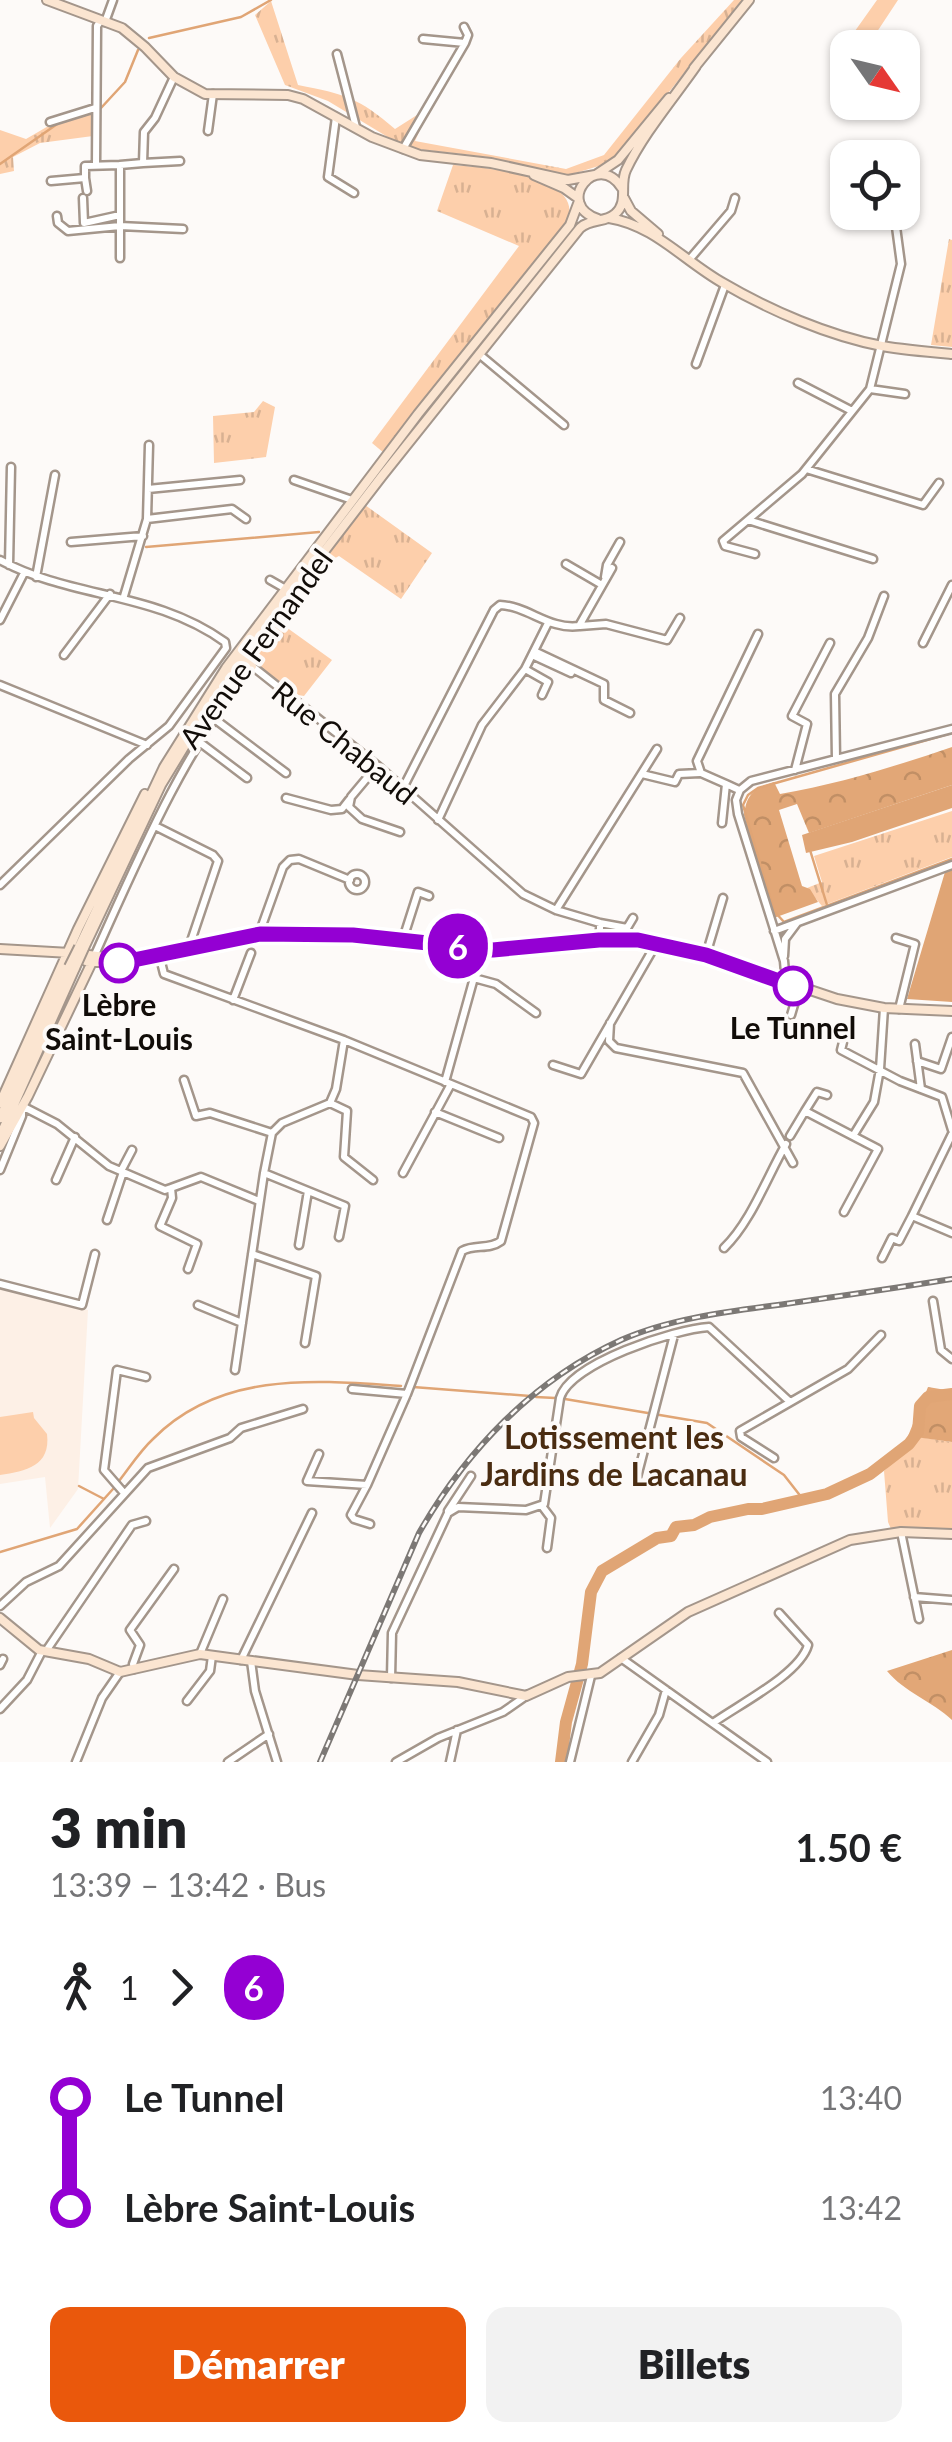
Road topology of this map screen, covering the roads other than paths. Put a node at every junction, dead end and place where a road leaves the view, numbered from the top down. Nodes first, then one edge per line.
1 (47, 0) edge
2 (112, 0) edge
3 (749, 0) edge
4 (103, 21) junction
5 (464, 27) dead end
6 (423, 39) dead end
7 (465, 44) junction
8 (337, 54) dead end
9 (696, 66) junction
10 (174, 77) junction
11 (213, 94) junction
12 (95, 108) junction
13 (336, 115) junction
14 (50, 122) dead end
15 (356, 127) junction
16 (208, 131) dead end
17 (402, 150) junction
18 (180, 161) dead end
19 (142, 163) junction
20 (96, 165) junction
21 (120, 165) junction
22 (517, 168) junction
23 (596, 175) junction
24 (85, 178) junction
25 (51, 181) dead end
26 (354, 193) dead end
27 (623, 194) junction
28 (734, 198) dead end
29 (578, 200) junction
30 (57, 216) dead end
31 (120, 216) junction
32 (609, 218) junction
33 (598, 219) junction
34 (120, 226) junction
35 (183, 229) dead end
36 (896, 230) edge
37 (661, 238) junction
38 (120, 258) dead end
39 (688, 261) junction
40 (725, 284) junction
41 (880, 346) junction
42 (479, 354) junction
43 (952, 354) edge
44 (696, 364) dead end
45 (798, 382) dead end
46 (870, 389) junction
47 (905, 394) dead end
48 (852, 411) junction
49 (564, 426) dead end
50 (149, 445) dead end
51 (11, 466) dead end
52 (806, 469) junction
53 (56, 475) dead end
54 (240, 480) dead end
55 (294, 480) dead end
56 (938, 483) dead end
57 (148, 488) junction
58 (352, 500) junction
59 (146, 519) junction
60 (246, 519) dead end
61 (746, 519) junction
62 (143, 536) junction
63 (71, 542) dead end
64 (620, 542) dead end
65 (755, 554) dead end
66 (873, 559) dead end
67 (0, 560) edge
68 (566, 564) dead end
69 (10, 565) junction
70 (612, 568) dead end
71 (24, 573) junction
72 (36, 577) junction
73 (270, 580) dead end
74 (603, 582) junction
75 (952, 585) edge
76 (284, 588) junction
77 (110, 594) junction
78 (124, 596) junction
79 (884, 596) dead end
80 (680, 618) dead end
81 (0, 620) edge
82 (548, 623) junction
83 (578, 626) junction
84 (758, 634) dead end
85 (256, 636) junction
86 (830, 643) dead end
87 (923, 644) dead end
88 (533, 653) junction
89 (64, 655) dead end
90 (252, 666) junction
91 (525, 669) junction
92 (571, 673) dead end
93 (0, 685) edge
94 (542, 695) dead end
95 (630, 713) dead end
96 (212, 717) junction
97 (952, 730) edge
98 (198, 741) junction
99 (148, 745) junction
100 (657, 749) dead end
101 (836, 759) junction
102 (378, 766) junction
103 (795, 770) junction
104 (286, 773) dead end
105 (701, 773) junction
106 (642, 774) junction
107 (246, 778) dead end
108 (726, 784) junction
109 (403, 788) junction
110 (740, 790) junction
111 (351, 797) junction
112 (286, 798) dead end
113 (438, 820) junction
114 (722, 823) dead end
115 (156, 826) junction
116 (400, 832) dead end
117 (952, 865) edge
118 (350, 880) dead end
119 (0, 885) edge
120 (429, 896) dead end
121 (723, 898) dead end
122 (556, 910) junction
123 (634, 918) dead end
124 (798, 922) junction
125 (600, 923) junction
126 (260, 934) junction
127 (778, 935) junction
128 (896, 938) dead end
129 (402, 939) junction
130 (600, 940) junction
131 (656, 944) junction
132 (188, 947) junction
133 (0, 949) edge
134 (482, 950) junction
135 (159, 953) junction
136 (251, 953) dead end
137 (706, 955) junction
138 (79, 957) junction
139 (474, 978) junction
140 (786, 984) junction
141 (798, 988) junction
142 (233, 1000) junction
143 (884, 1008) junction
144 (899, 1008) junction
145 (952, 1011) edge
146 (536, 1013) dead end
147 (791, 1015) dead end
148 (610, 1023) junction
149 (845, 1034) dead end
150 (952, 1037) edge
151 (344, 1040) junction
152 (914, 1044) dead end
153 (917, 1061) junction
154 (553, 1066) dead end
155 (880, 1069) junction
156 (184, 1080) dead end
157 (448, 1084) junction
158 (921, 1089) junction
159 (827, 1095) dead end
160 (0, 1102) edge
161 (330, 1103) junction
162 (22, 1106) junction
163 (805, 1111) junction
164 (435, 1112) junction
165 (0, 1118) edge
166 (952, 1132) edge
167 (272, 1133) junction
168 (0, 1136) edge
169 (853, 1136) junction
170 (75, 1138) junction
171 (499, 1138) dead end
172 (787, 1142) junction
173 (0, 1146) edge
174 (132, 1150) dead end
175 (793, 1163) dead end
176 (0, 1170) edge
177 (122, 1172) junction
178 (264, 1172) junction
179 (403, 1172) dead end
180 (56, 1180) dead end
181 (373, 1180) dead end
182 (171, 1188) junction
183 (308, 1190) junction
184 (260, 1202) junction
185 (844, 1212) dead end
186 (912, 1216) junction
187 (107, 1220) dead end
188 (952, 1233) edge
189 (339, 1236) dead end
190 (299, 1245) dead end
191 (724, 1248) dead end
192 (95, 1254) dead end
193 (252, 1254) junction
194 (882, 1258) dead end
195 (188, 1269) dead end
196 (0, 1284) edge
197 (933, 1301) dead end
198 (198, 1306) dead end
199 (242, 1323) junction
200 (674, 1334) junction
201 (881, 1335) dead end
202 (305, 1343) dead end
203 (952, 1359) edge
204 (235, 1370) dead end
205 (146, 1377) dead end
206 (352, 1389) dead end
207 (407, 1394) junction
208 (790, 1402) junction
209 (303, 1409) dead end
210 (319, 1454) dead end
211 (774, 1458) dead end
212 (470, 1476) dead end
213 (637, 1477) dead end
214 (367, 1485) junction
215 (124, 1493) junction
216 (542, 1506) junction
217 (448, 1513) junction
218 (312, 1514) dead end
219 (146, 1521) dead end
220 (370, 1524) dead end
221 (901, 1532) junction
222 (952, 1534) edge
223 (547, 1548) dead end
224 (174, 1569) dead end
225 (914, 1597) junction
226 (223, 1598) dead end
227 (952, 1600) edge
228 (0, 1606) edge
229 (779, 1613) dead end
230 (0, 1618) edge
231 (919, 1618) dead end
232 (44, 1651) junction
233 (200, 1654) junction
234 (213, 1656) junction
235 (621, 1658) junction
236 (246, 1661) junction
237 (134, 1669) junction
238 (120, 1672) junction
239 (591, 1676) junction
240 (391, 1678) junction
241 (666, 1690) junction
242 (526, 1696) junction
243 (187, 1701) dead end
244 (0, 1709) edge
245 (713, 1722) junction
246 (456, 1730) junction
247 (268, 1734) junction
248 (570, 1760) edge
249 (76, 1762) edge
250 (228, 1762) edge
251 (277, 1762) edge
252 (396, 1762) edge
253 (450, 1762) edge
254 (632, 1762) edge
255 (767, 1762) edge

1 - 4 main road
2 - 4 street
3 - 9 main road
4 - 10 main road
4 - 12 street
5 - 7 street
6 - 7 street
7 - 17 street
8 - 15 street
9 - 23 main road
9 - 27 main road
10 - 11 main road
10 - 19 street
11 - 13 main road
11 - 16 street
12 - 14 street
12 - 20 street
13 - 15 main road
13 - 26 street
15 - 17 main road
17 - 22 main road
18 - 19 street
19 - 21 street
20 - 21 street
20 - 24 street
21 - 31 street
22 - 23 main road
22 - 29 main road
23 - 27 main road
23 - 29 main road
24 - 25 street
24 - 31 street
27 - 32 main road
27 - 37 main road
28 - 39 street
29 - 33 main road
29 - 58 main road, Avenue Fernandel
30 - 34 street
31 - 34 street
32 - 33 main road
32 - 37 main road
33 - 42 main road, Avenue Fernandel
34 - 35 street
34 - 38 street
36 - 41 street
37 - 39 main road
39 - 40 main road
40 - 41 main road
40 - 44 street
41 - 43 main road
41 - 46 street
42 - 49 street
42 - 85 main road, Avenue Fernandel
45 - 48 street
46 - 47 street
46 - 48 street
48 - 52 street
50 - 57 street
51 - 69 street
52 - 56 street
52 - 61 street
53 - 72 street
54 - 57 street
55 - 58 street
57 - 59 street
58 - 76 main road, Avenue Fernandel
59 - 60 street
59 - 62 street
61 - 65 street
61 - 66 street
62 - 63 street
62 - 78 street
64 - 74 street
67 - 69 street
68 - 74 street
69 - 71 street
70 - 74 street
71 - 72 street
71 - 81 street
72 - 77 street
73 - 76 street
74 - 83 street
75 - 87 street
76 - 138 main road, Avenue Fernandel
77 - 78 street
77 - 89 street
78 - 99 street
79 - 101 street
80 - 83 street
82 - 83 street
82 - 88 street
82 - 109 street
84 - 105 street
85 - 90 main road
85 - 138 main road, Avenue Fernandel
86 - 103 street
88 - 91 street
88 - 92 street
88 - 95 street
90 - 96 street, Rue Chabaud
90 - 102 street, Rue Chabaud
91 - 94 street
91 - 113 street
93 - 99 street
96 - 98 street, Rue Chabaud
96 - 104 street
97 - 101 street
98 - 107 street
98 - 115 street, Rue Chabaud
99 - 119 street
100 - 106 street
101 - 103 street
102 - 109 street, Rue Chabaud
102 - 111 street
103 - 110 street
105 - 106 street
105 - 108 street
106 - 122 street
108 - 110 street
108 - 114 street
109 - 113 street, Rue Chabaud
110 - 127 street
111 - 112 street
111 - 116 street
113 - 122 street, Rue Chabaud
115 - 132 street
115 - 138 street, Rue Chabaud
117 - 124 street
118 - 126 street
120 - 129 street
121 - 137 street
122 - 125 street, Rue Chabaud
123 - 125 street
124 - 127 street
124 - 127 street
125 - 130 street
126 - 129 main road
126 - 132 main road
127 - 140 street
128 - 144 street
129 - 134 main road
130 - 131 main road
130 - 134 main road
131 - 137 main road
131 - 148 street
132 - 135 main road
133 - 138 main road
134 - 139 street
135 - 138 main road
135 - 142 street
136 - 142 street
137 - 140 main road
138 - 160 main road
138 - 162 main road
138 - 165 main road, Avenue Fernandel
138 - 168 main road, Avenue Fernandel
139 - 146 street
139 - 157 street
140 - 141 main road
141 - 143 main road
141 - 147 street
142 - 151 street
143 - 144 main road
143 - 155 street
144 - 145 main road
148 - 154 street
148 - 172 street
149 - 155 street
150 - 153 street
151 - 157 street
151 - 161 street
152 - 153 street
153 - 158 street
155 - 158 street
155 - 169 street
156 - 167 street
157 - 164 street
157 - 207 street
158 - 166 street
159 - 163 street
161 - 167 street
161 - 181 street
162 - 170 street
162 - 173 main road
162 - 176 street
163 - 169 street
163 - 172 street
164 - 171 street
164 - 179 street
166 - 186 street
167 - 178 street
169 - 185 street
170 - 177 street
170 - 180 street
172 - 175 street
172 - 191 street
174 - 177 street
177 - 182 street
177 - 187 street
178 - 183 street
178 - 184 street
182 - 184 street
182 - 195 street
183 - 189 street
183 - 190 street
184 - 193 street
186 - 188 street
186 - 194 street
192 - 196 street
193 - 199 street
193 - 202 street
197 - 203 street
198 - 199 street
199 - 204 street
200 - 208 street
200 - 213 street
200 - 216 street
201 - 208 street
205 - 215 street
206 - 207 street
207 - 214 street
208 - 211 street
209 - 215 street
210 - 214 street
212 - 217 street
214 - 220 street
215 - 228 street
216 - 217 street
216 - 223 street
217 - 240 street
218 - 236 street
219 - 232 street
221 - 222 main road
221 - 225 street
221 - 235 main road
224 - 237 street
225 - 227 street
225 - 231 street
226 - 233 street
229 - 245 street
230 - 232 main road
232 - 238 main road
232 - 244 street
233 - 234 main road
233 - 237 main road
234 - 236 main road
234 - 243 street
235 - 239 main road
235 - 241 street
236 - 240 main road
236 - 247 street
237 - 238 main road
238 - 249 street
239 - 242 main road
239 - 248 street
240 - 242 main road
241 - 245 street
241 - 254 street
242 - 246 street
245 - 255 street
246 - 252 street
246 - 253 street
247 - 250 street
247 - 251 street

